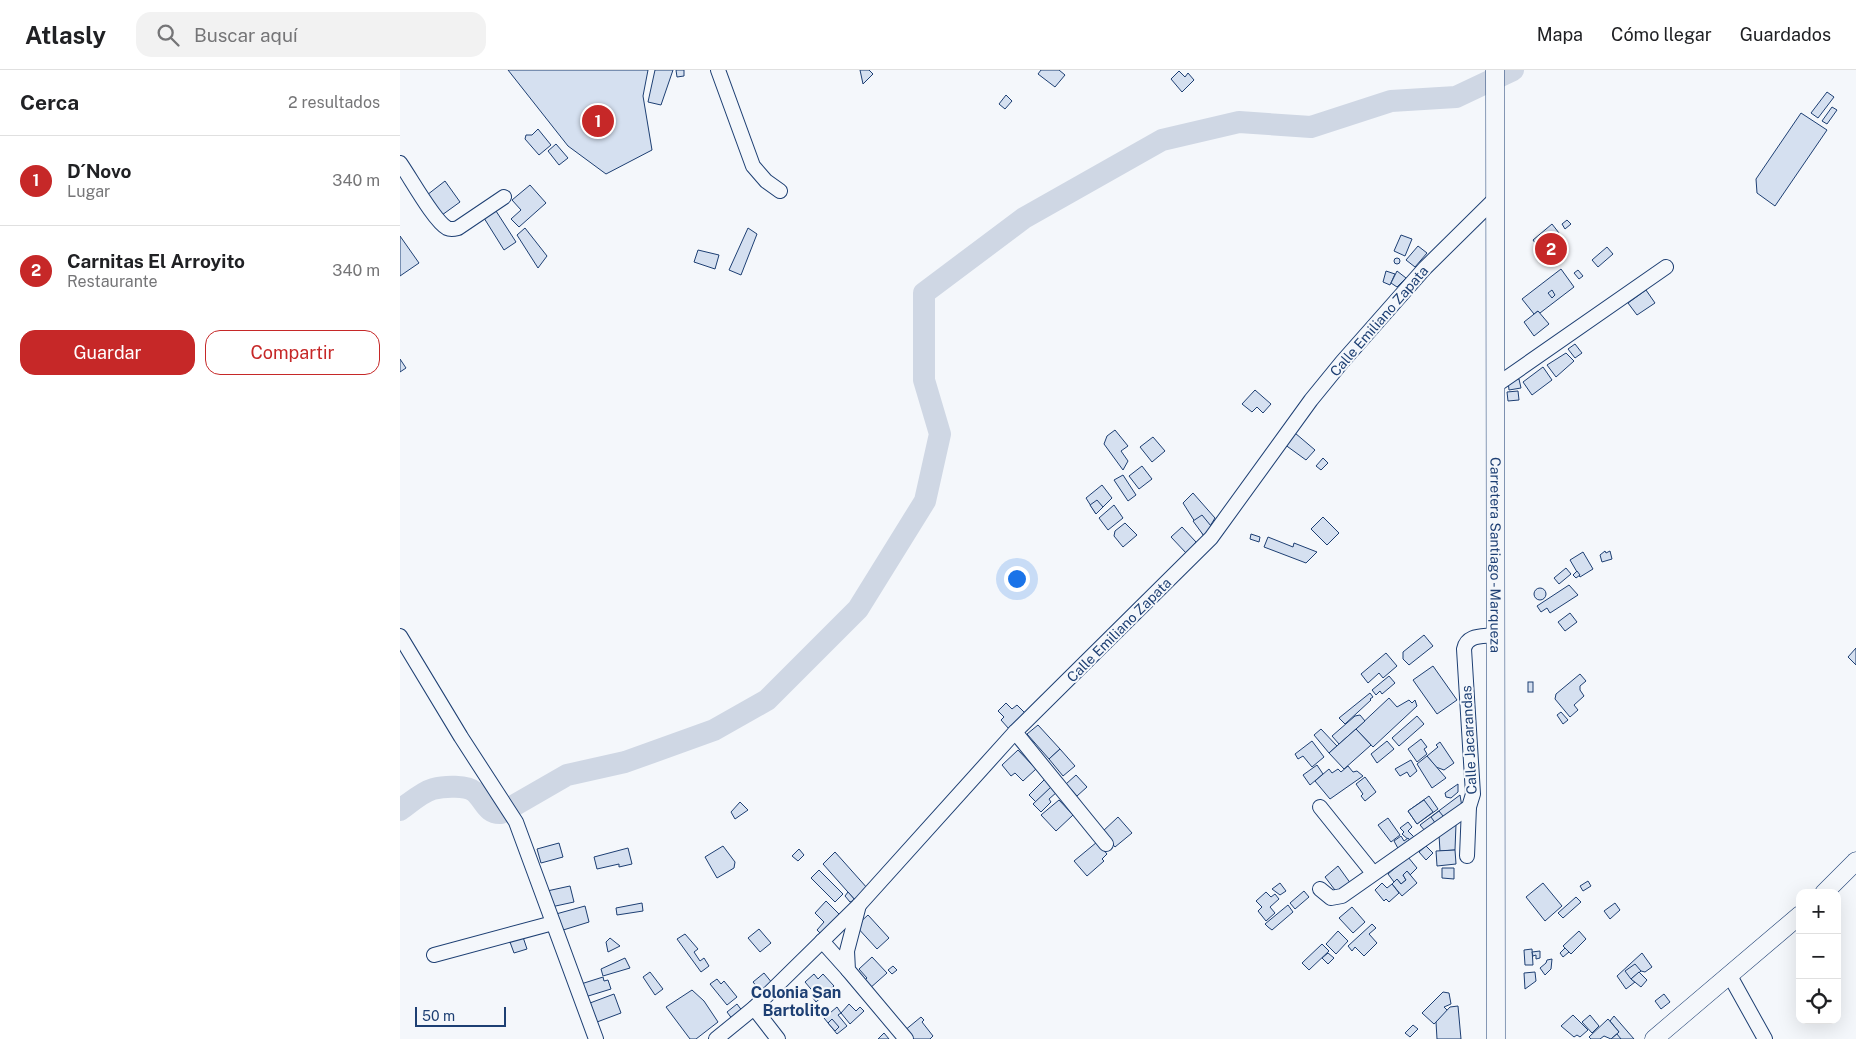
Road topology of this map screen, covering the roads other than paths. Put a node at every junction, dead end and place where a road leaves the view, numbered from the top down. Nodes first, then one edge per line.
1 (718, 70) edge
2 (1495, 70) edge
3 (400, 163) edge
4 (780, 191) dead end
5 (504, 197) dead end
6 (1496, 198) junction
7 (1666, 267) dead end
8 (1494, 386) junction
9 (1495, 635) junction
10 (400, 636) edge
11 (1015, 732) junction
12 (1320, 807) dead end
13 (1469, 807) junction
14 (1106, 844) dead end
15 (1467, 856) dead end
16 (1856, 861) edge
17 (1373, 873) junction
18 (1320, 889) dead end
19 (1828, 889) edge
20 (860, 904) junction
21 (1796, 919) edge
22 (553, 923) junction
23 (822, 942) junction
24 (434, 955) dead end
25 (848, 970) junction
26 (1730, 976) junction
27 (754, 1008) junction
28 (596, 1039) edge
29 (716, 1039) edge
30 (778, 1039) edge
31 (906, 1039) edge
32 (1496, 1039) edge
33 (1654, 1039) edge
34 (1765, 1039) edge

1 - 4 street
2 - 6 main road, Carretera Santiago - Marqueza
3 - 5 street
6 - 8 main road, Carretera Santiago - Marqueza
6 - 11 street, Calle Emiliano Zapata
7 - 8 street
8 - 9 main road, Carretera Santiago - Marqueza
9 - 13 street, Calle Jacarandas
9 - 32 main road, Carretera Santiago - Marqueza
10 - 22 street
11 - 14 street
11 - 20 street, Calle Emiliano Zapata
12 - 17 street
13 - 15 street
13 - 17 street, Calle Jacarandas
16 - 19 main road
17 - 18 street, Calle Jacarandas
20 - 23 street, Calle Emiliano Zapata
20 - 25 street
21 - 26 main road
22 - 24 street
22 - 28 street
23 - 25 street
23 - 27 street, Calle Emiliano Zapata
25 - 31 street
26 - 33 main road
26 - 34 street
27 - 29 street, Calle Emiliano Zapata
27 - 30 street

